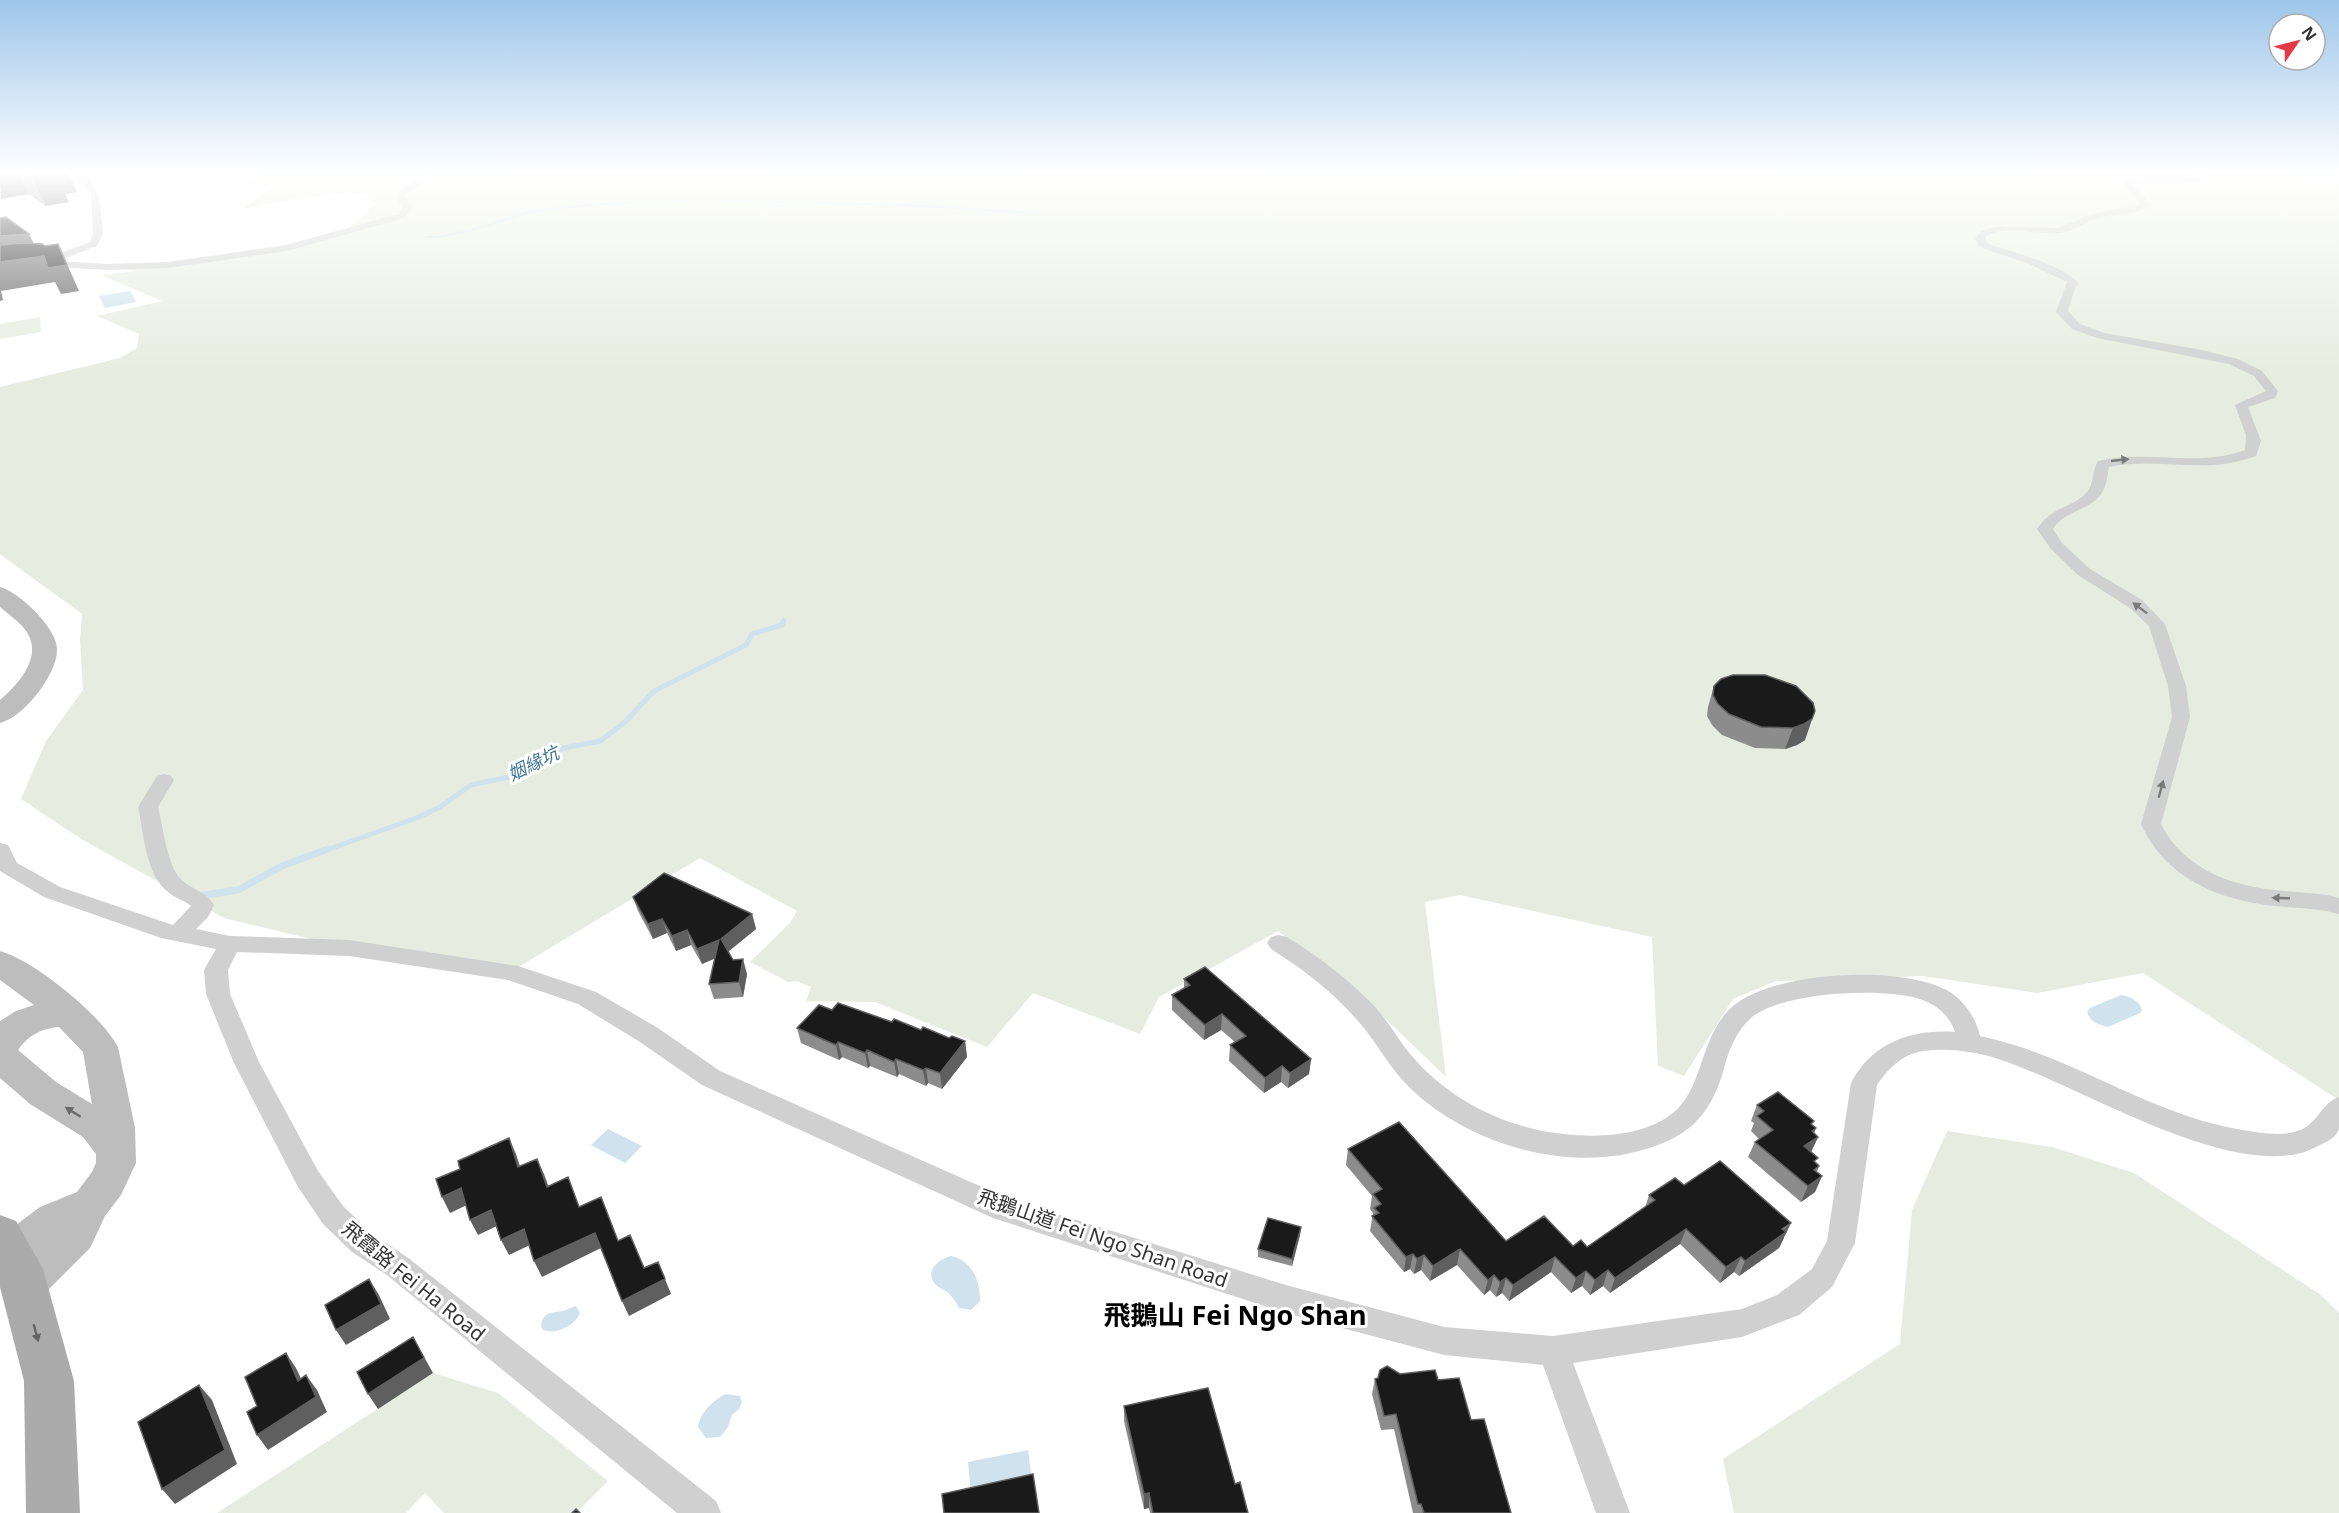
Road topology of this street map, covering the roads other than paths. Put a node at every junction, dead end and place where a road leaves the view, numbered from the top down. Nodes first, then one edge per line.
1 (95, 242) edge
2 (310, 242) edge
3 (1981, 242) edge
4 (37, 263) junction
5 (0, 267) edge
6 (0, 594) edge
7 (0, 715) edge
8 (164, 780) dead end
9 (0, 850) edge
10 (2339, 906) edge
11 (178, 934) junction
12 (1279, 943) dead end
13 (230, 944) junction
14 (0, 963) edge
15 (71, 1016) junction
16 (1969, 1043) junction
17 (0, 1054) edge
18 (2339, 1108) edge
19 (116, 1150) junction
20 (8, 1261) edge
21 (1553, 1351) junction
22 (53, 1513) edge
23 (704, 1513) edge
24 (1613, 1513) edge

1 - 4 street
2 - 4 street
10 -> 3 street
4 - 5 street
6 - 7 main road
8 - 11 street
9 - 11 street, 飛鵝山道 Fei Ngo Shan Road
11 - 13 street, 飛鵝山道 Fei Ngo Shan Road
12 - 16 street
13 - 21 street, 飛鵝山道 Fei Ngo Shan Road
13 - 23 street, 飛霞路 Fei Ha Road
14 - 15 main road
15 - 17 main road
15 - 19 main road
16 - 18 street, 飛鵝山道 Fei Ngo Shan Road
16 - 21 street, 飛鵝山道 Fei Ngo Shan Road
19 -> 17 main road
19 - 20 main road
20 -> 22 main road
21 - 24 street

